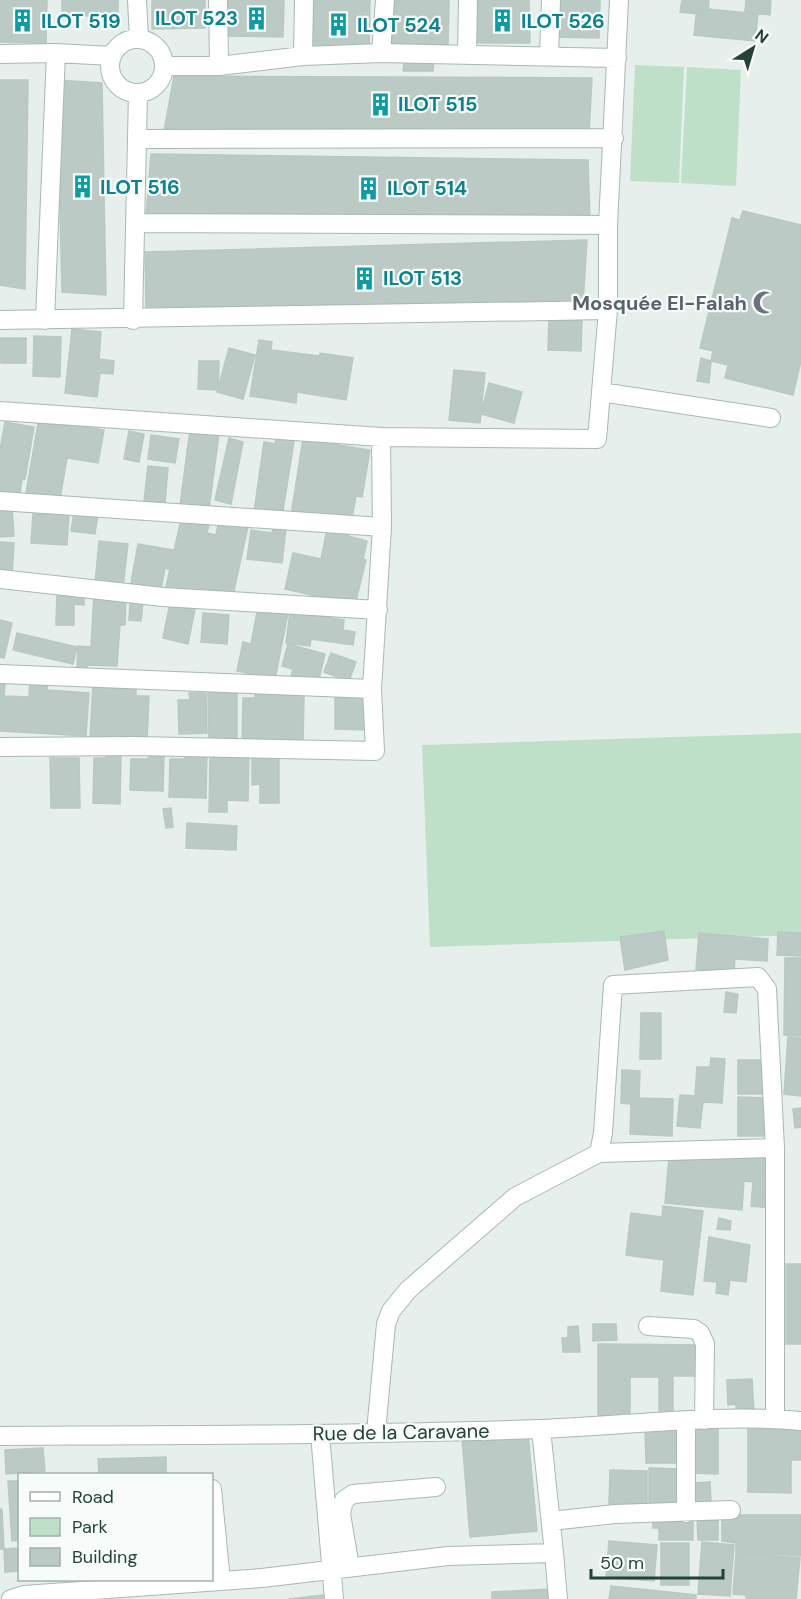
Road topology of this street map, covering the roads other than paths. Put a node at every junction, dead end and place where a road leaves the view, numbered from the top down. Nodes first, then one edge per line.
1 (137, 0) edge
2 (218, 0) edge
3 (304, 0) edge
4 (385, 0) edge
5 (468, 0) edge
6 (551, 0) edge
7 (619, 0) edge
8 (139, 38) junction
9 (56, 53) junction
10 (381, 53) junction
11 (0, 54) edge
12 (467, 54) junction
13 (112, 56) junction
14 (303, 56) junction
15 (549, 56) junction
16 (617, 58) junction
17 (165, 66) junction
18 (219, 66) junction
19 (138, 93) junction
20 (614, 138) junction
21 (138, 139) junction
22 (135, 223) junction
23 (608, 225) junction
24 (608, 310) junction
25 (0, 320) edge
26 (45, 320) junction
27 (133, 320) junction
28 (601, 392) junction
29 (0, 411) edge
30 (771, 418) dead end
31 (381, 437) junction
32 (0, 501) edge
33 (382, 527) junction
34 (0, 579) edge
35 (378, 610) junction
36 (0, 674) edge
37 (372, 689) junction
38 (0, 747) edge
39 (775, 1148) junction
40 (599, 1153) junction
41 (648, 1326) dead end
42 (776, 1418) junction
43 (695, 1420) junction
44 (801, 1420) edge
45 (541, 1429) junction
46 (376, 1432) junction
47 (320, 1434) junction
48 (0, 1436) edge
49 (436, 1487) dead end
50 (731, 1510) dead end
51 (686, 1513) junction
52 (213, 1514) edge
53 (551, 1521) junction
54 (554, 1553) junction
55 (350, 1567) junction
56 (331, 1569) junction
57 (216, 1587) edge
58 (11, 1599) edge
59 (334, 1599) edge
60 (558, 1599) edge

1 - 8 street
2 - 18 street
3 - 14 street
4 - 10 street
5 - 12 street
6 - 15 street
7 - 16 street
8 - 13 street
8 - 17 street
9 - 11 street
9 - 13 street
9 - 26 street
10 - 12 street
10 - 14 street
12 - 15 street
13 - 19 street
14 - 18 street
15 - 16 street
16 - 20 street
17 - 18 street
17 - 19 street
19 - 21 street
20 - 21 street
20 - 23 street
21 - 22 street
22 - 23 street
22 - 27 street
23 - 24 street
24 - 27 street
24 - 28 street
25 - 26 street
26 - 27 street
28 - 30 street
28 - 31 street
29 - 31 street
31 - 33 street
32 - 33 street
33 - 35 street
34 - 35 street
35 - 37 street
36 - 37 street
37 - 38 street
39 - 40 street
39 - 40 street
39 - 42 street
40 - 46 street
41 - 43 street
42 - 43 street, Rue de la Caravane
42 - 44 street, Rue de la Caravane
43 - 45 street, Rue de la Caravane
43 - 51 street
45 - 46 street, Rue de la Caravane
45 - 53 street
46 - 47 street, Rue de la Caravane
47 - 48 street, Rue de la Caravane
47 - 56 street
49 - 55 street
50 - 51 street
51 - 53 street
52 - 57 street
53 - 54 street
54 - 55 street
54 - 60 street
55 - 56 street
56 - 57 street
56 - 59 street
57 - 58 street

